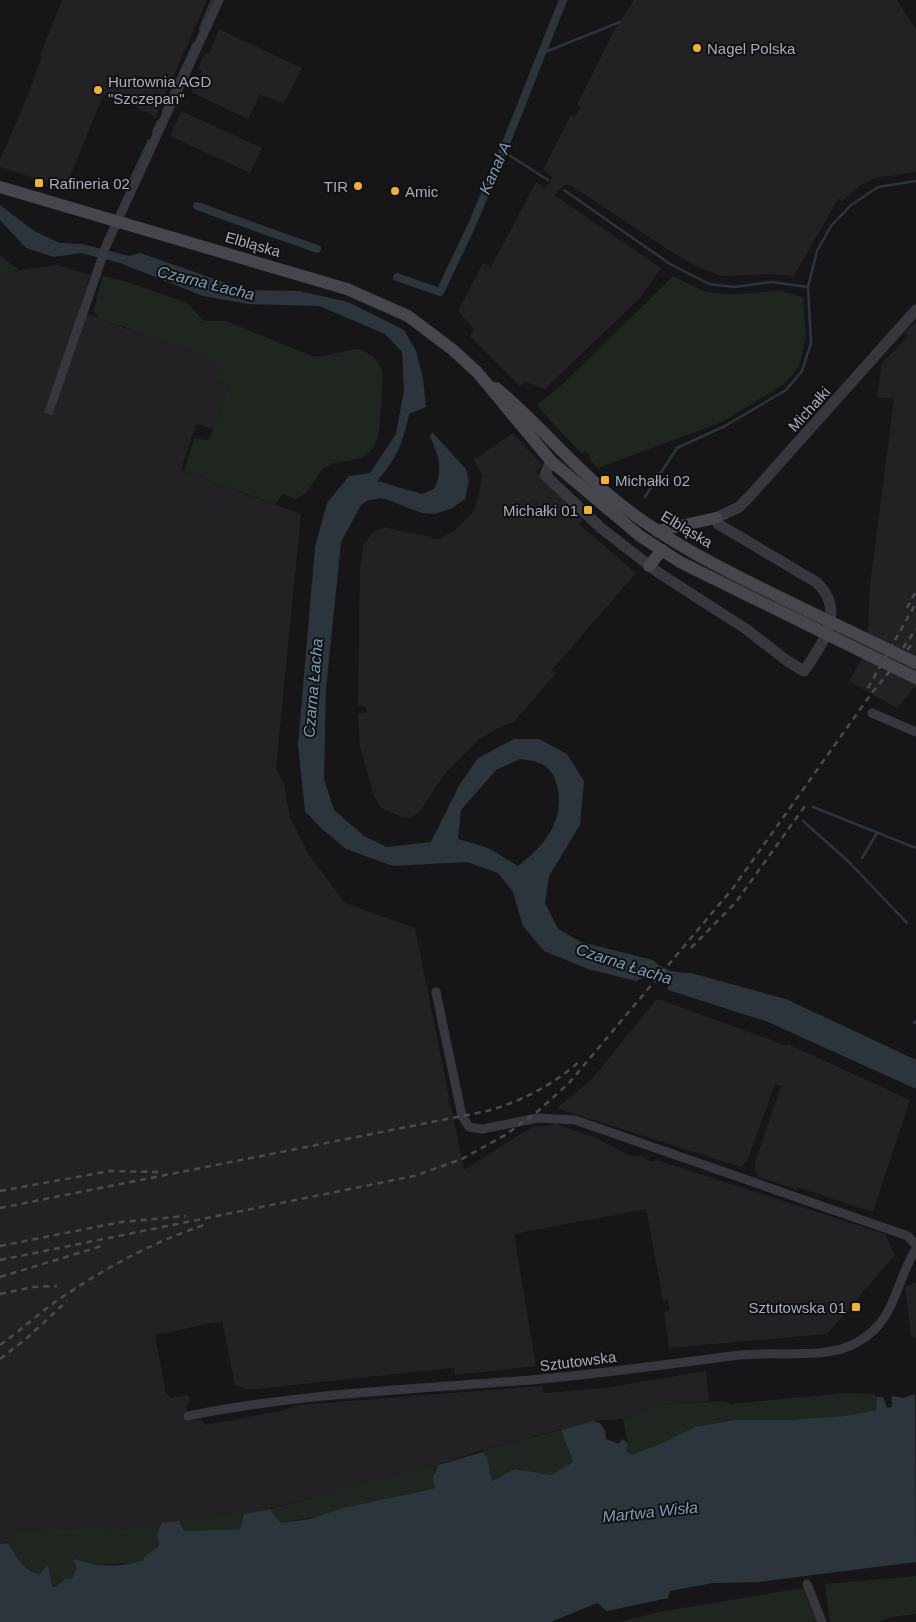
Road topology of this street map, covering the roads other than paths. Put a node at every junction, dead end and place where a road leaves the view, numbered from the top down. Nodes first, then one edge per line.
1 (219, 0) edge
2 (0, 187) edge
3 (118, 222) junction
4 (916, 310) edge
5 (477, 372) junction
6 (52, 403) tunnel mouth
7 (551, 460) junction
8 (716, 518) junction
9 (685, 524) junction
10 (657, 531) junction
11 (681, 546) junction
12 (662, 550) junction
13 (649, 566) junction
14 (806, 617) junction
15 (916, 663) edge
16 (916, 678) edge
17 (872, 713) dead end
18 (916, 732) edge
19 (436, 992) dead end
20 (916, 1247) edge
21 (188, 1416) dead end
22 (807, 1584) dead end
23 (822, 1622) edge

1 - 3 street
2 - 3 main road, Elbląska
3 - 5 main road, Elbląska
3 - 6 street
4 - 8 street, Michałki
5 - 7 main road, Elbląska
5 - 10 main road, Elbląska
7 - 12 main road, Elbląska
7 - 13 street
8 - 9 main road
8 - 13 street
9 - 10 main road
9 - 11 main road
10 - 11 main road, Elbląska
11 - 14 main road, Elbląska
12 - 13 main road
12 - 14 main road, Elbląska
14 - 15 main road, Elbląska, bridge
14 - 16 main road, Elbląska, bridge
17 - 18 street
19 - 20 street, Sztutowska
20 - 21 street, Sztutowska
22 - 23 street

